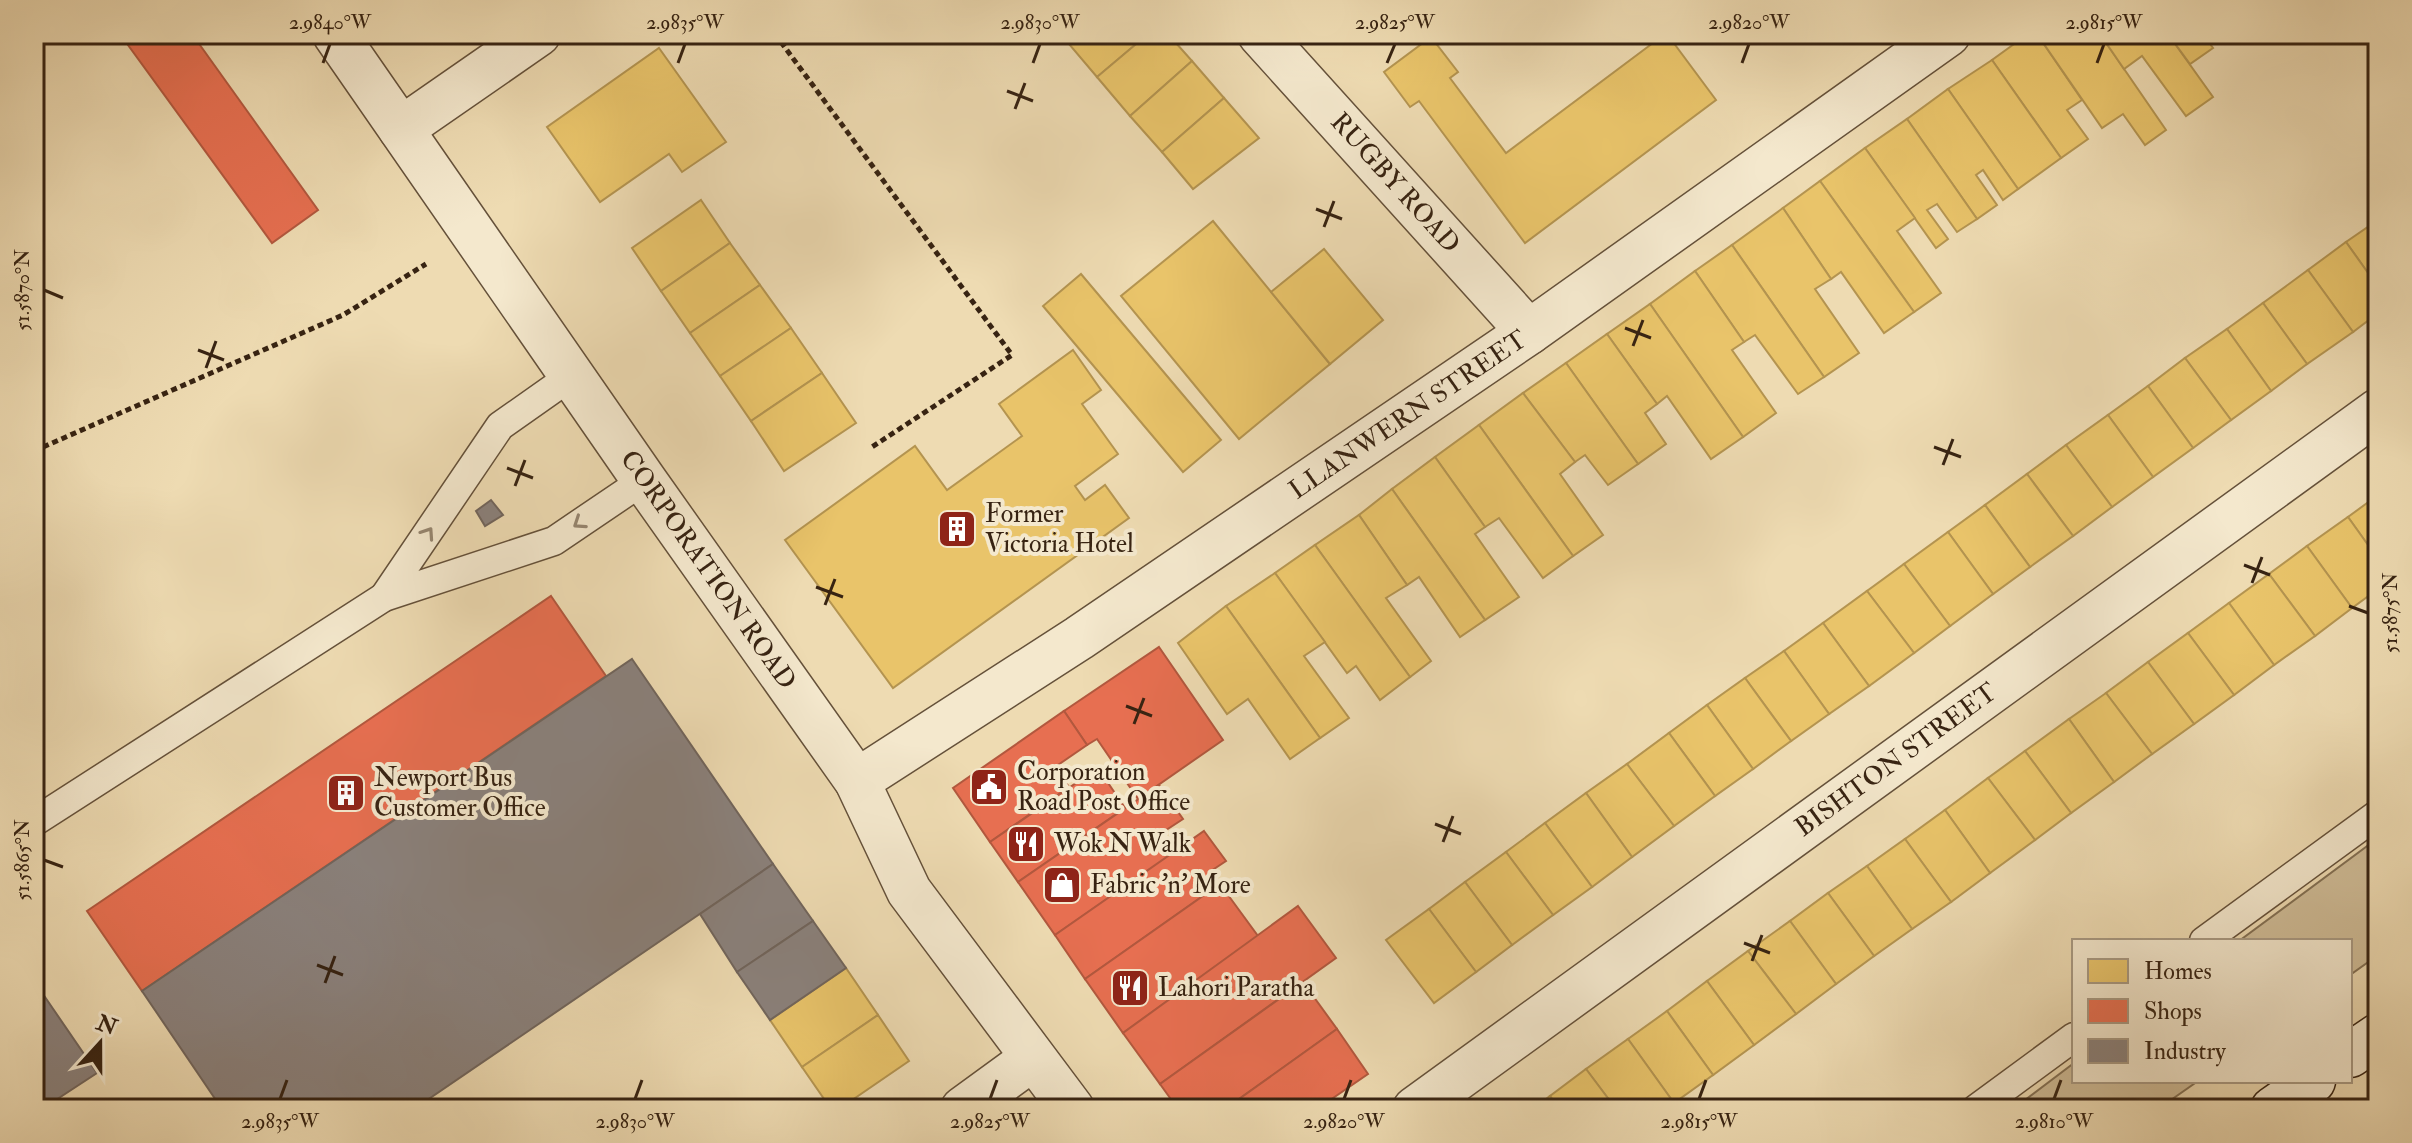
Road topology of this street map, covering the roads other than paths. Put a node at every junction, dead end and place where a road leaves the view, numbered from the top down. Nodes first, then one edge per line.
1 (335, 34) edge
2 (538, 34) edge
3 (1260, 34) edge
4 (1948, 34) edge
5 (401, 129) junction
6 (1529, 332) junction
7 (571, 376) junction
8 (2378, 411) edge
9 (644, 480) junction
10 (384, 597) junction
11 (857, 781) junction
12 (2378, 814) edge
13 (34, 822) edge
14 (2207, 939) edge
15 (2378, 1036) edge
16 (2072, 1038) edge
17 (2352, 1054) edge
18 (1033, 1058) junction
19 (2310, 1083) edge
20 (963, 1109) edge
21 (1072, 1109) edge
22 (1415, 1109) edge
23 (1976, 1109) edge
24 (2273, 1109) edge

1 - 5 street, CORPORATION ROAD
2 - 5 street
3 - 6 street, RUGBY ROAD
4 - 6 street, LLANWERN STREET
5 - 7 street, CORPORATION ROAD
6 - 11 street, LLANWERN STREET
7 - 9 street, CORPORATION ROAD
10 -> 7 lane
8 - 22 street, BISHTON STREET
9 -> 10 lane
9 - 11 street, CORPORATION ROAD
10 - 13 lane
11 - 18 street, CORPORATION ROAD
12 - 14 lane
15 - 17 street
16 - 23 lane
18 - 20 street
18 - 21 street, CORPORATION ROAD
19 - 24 street

